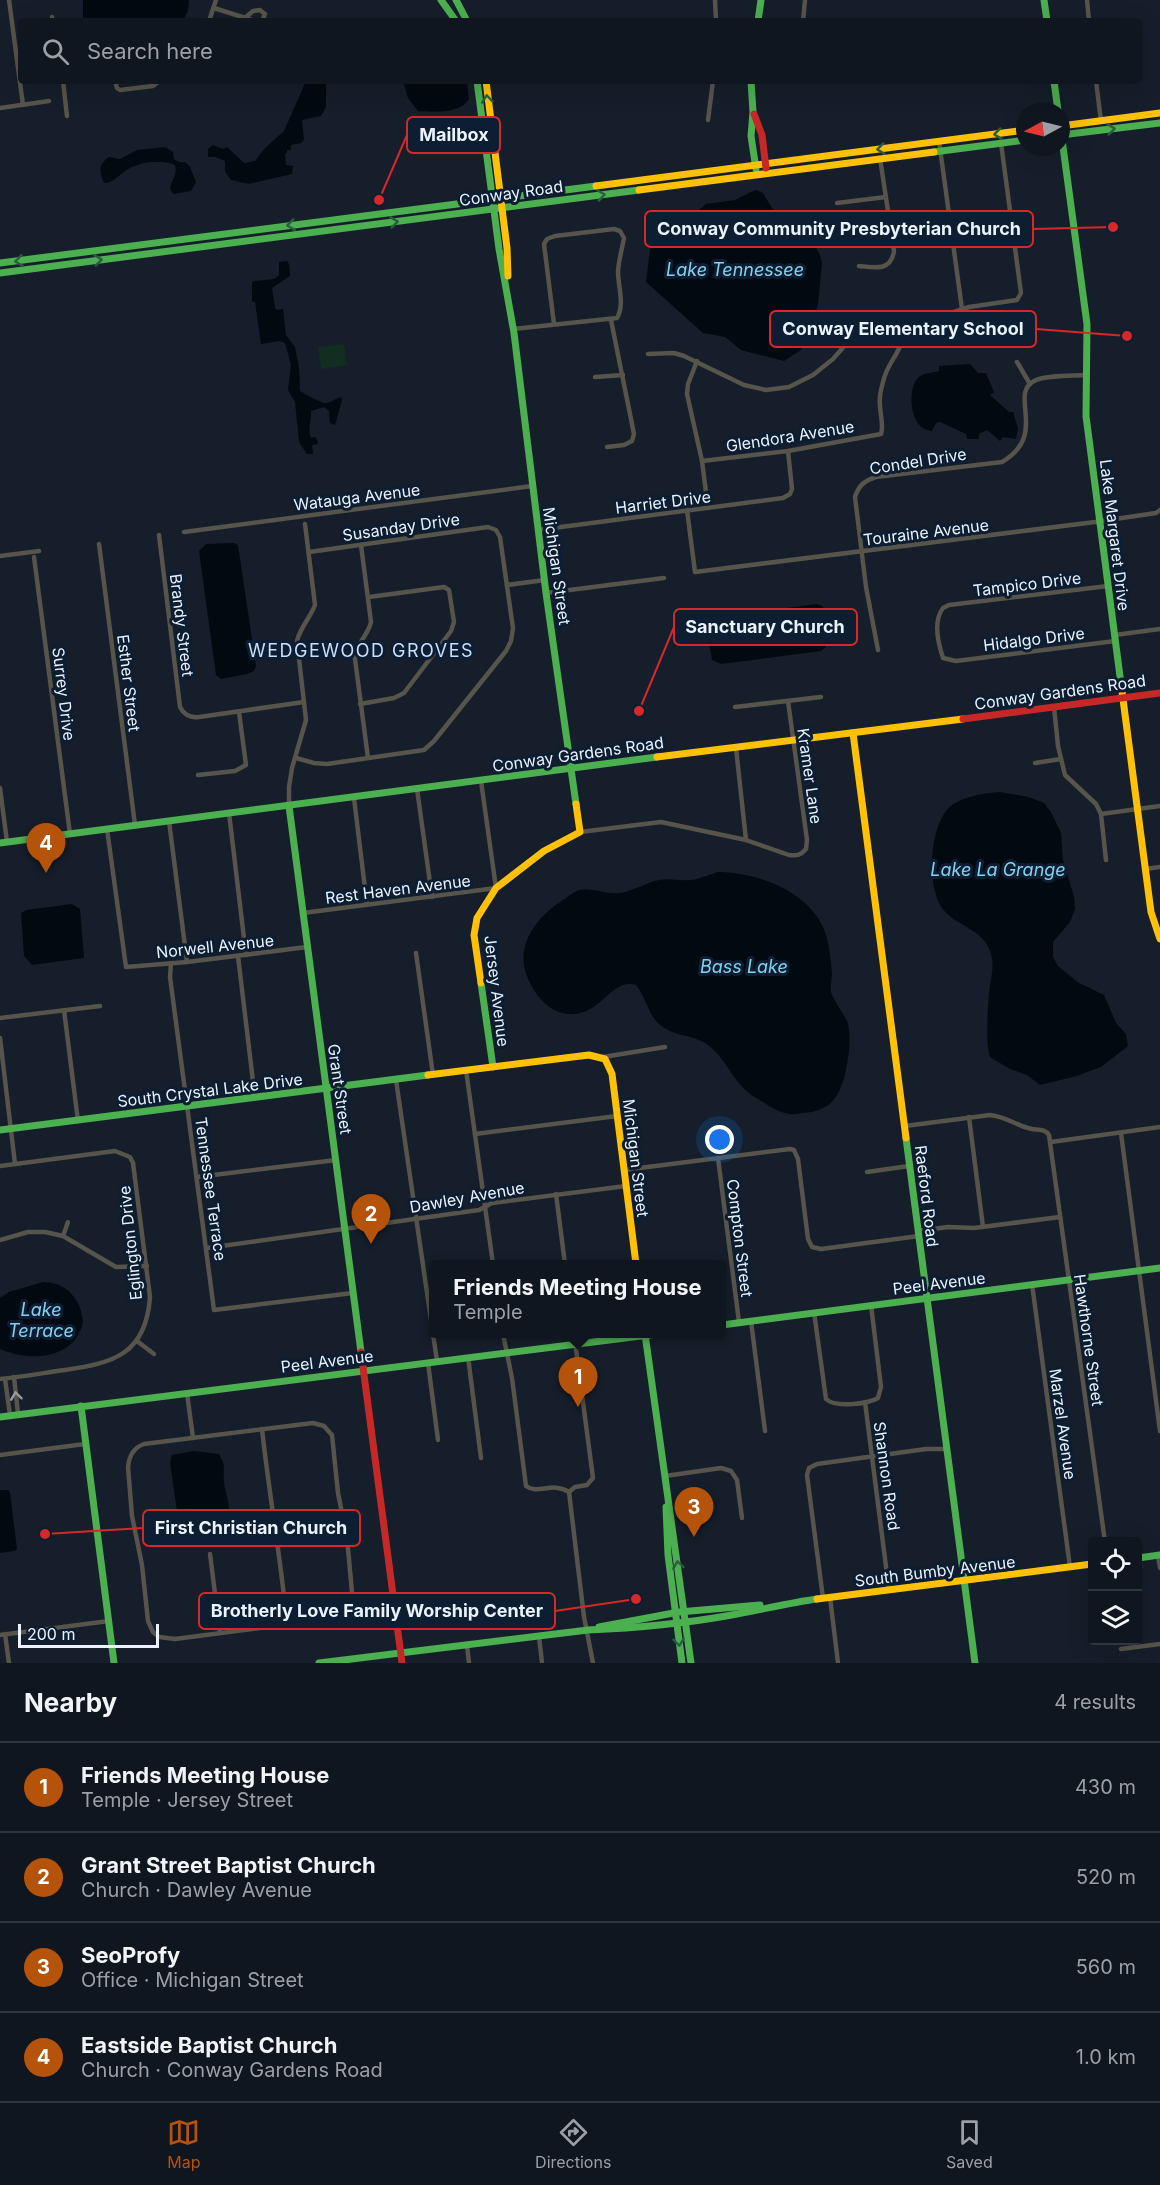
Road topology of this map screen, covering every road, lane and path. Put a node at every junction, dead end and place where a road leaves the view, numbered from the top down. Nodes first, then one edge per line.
1 (9, 0) edge
2 (216, 0) edge
3 (441, 0) edge
4 (456, 0) edge
5 (715, 0) edge
6 (761, 0) edge
7 (806, 0) edge
8 (1044, 0) edge
9 (1087, 0) edge
10 (214, 8) junction
11 (246, 17) joint
12 (210, 18) edge
13 (263, 18) edge
14 (454, 18) edge
15 (465, 18) edge
16 (716, 18) edge
17 (758, 18) edge
18 (803, 18) edge
19 (1047, 18) edge
20 (1089, 18) edge
21 (18, 68) edge
22 (20, 84) edge
23 (63, 84) edge
24 (116, 84) edge
25 (157, 84) edge
26 (477, 84) edge
27 (486, 84) edge
28 (713, 84) edge
29 (751, 84) edge
30 (1054, 84) edge
31 (1096, 84) edge
32 (49, 101) dead end
33 (1057, 102) edge
34 (23, 105) junction
35 (0, 108) edge
36 (753, 112) junction
37 (1160, 113) edge
38 (67, 116) dead end
39 (708, 120) dead end
40 (1101, 121) junction
41 (1160, 123) edge
42 (1070, 125) edge
43 (1016, 131) edge
44 (1070, 133) edge
45 (939, 141) junction
46 (1016, 141) edge
47 (1001, 143) junction
48 (940, 151) junction
49 (1064, 156) edge
50 (880, 158) junction
51 (766, 163) junction
52 (755, 165) junction
53 (688, 173) junction
54 (767, 173) junction
55 (756, 174) junction
56 (650, 188) junction
57 (886, 197) junction
58 (496, 199) junction
59 (837, 203) dead end
60 (497, 209) junction
61 (339, 219) junction
62 (336, 229) junction
63 (234, 233) junction
64 (206, 246) junction
65 (38, 258) junction
66 (0, 263) edge
67 (859, 266) dead end
68 (40, 268) junction
69 (0, 273) edge
70 (962, 309) junction
71 (611, 320) junction
72 (554, 324) junction
73 (903, 325) junction
74 (513, 329) junction
75 (648, 354) dead end
76 (697, 360) junction
77 (1017, 362) dead end
78 (623, 375) junction
79 (1086, 375) junction
80 (595, 377) dead end
81 (1030, 384) junction
82 (607, 447) dead end
83 (788, 451) junction
84 (702, 461) junction
85 (532, 486) junction
86 (708, 508) junction
87 (687, 510) junction
88 (1160, 510) edge
89 (1100, 521) junction
90 (305, 524) dead end
91 (538, 530) junction
92 (184, 532) dead end
93 (159, 535) dead end
94 (99, 544) dead end
95 (361, 545) junction
96 (39, 551) dead end
97 (309, 552) junction
98 (862, 552) junction
99 (0, 556) edge
100 (34, 557) dead end
101 (663, 578) dead end
102 (545, 580) junction
103 (507, 585) junction
104 (1108, 586) junction
105 (546, 593) junction
106 (369, 597) junction
107 (1160, 629) edge
108 (1115, 638) junction
109 (878, 650) dead end
110 (956, 661) joint
111 (1160, 693) edge
112 (821, 697) dead end
113 (1123, 698) junction
114 (788, 701) junction
115 (304, 702) junction
116 (360, 704) junction
117 (735, 707) dead end
118 (1054, 707) junction
119 (239, 712) junction
120 (853, 733) junction
121 (793, 741) junction
122 (736, 748) junction
123 (296, 758) junction
124 (368, 758) junction
125 (1060, 759) junction
126 (1035, 763) dead end
127 (571, 767) junction
128 (198, 775) dead end
129 (481, 781) junction
130 (0, 788) edge
131 (417, 789) junction
132 (354, 798) junction
133 (289, 806) junction
134 (1160, 806) edge
135 (1137, 809) junction
136 (230, 813) junction
137 (1101, 814) junction
138 (169, 821) junction
139 (135, 825) junction
140 (107, 829) junction
141 (580, 832) junction
142 (70, 834) junction
143 (746, 840) junction
144 (4, 842) edge
145 (1106, 860) dead end
146 (1160, 867) edge
147 (1145, 869) junction
148 (496, 888) junction
149 (432, 897) junction
150 (367, 905) junction
151 (303, 913) junction
152 (1158, 931) edge
153 (1160, 939) edge
154 (307, 947) junction
155 (416, 953) dead end
156 (246, 955) junction
157 (238, 956) junction
158 (187, 962) junction
159 (171, 963) junction
160 (100, 1006) dead end
161 (64, 1010) junction
162 (0, 1018) edge
163 (0, 1038) edge
164 (665, 1047) dead end
165 (603, 1057) junction
166 (493, 1067) junction
167 (466, 1070) junction
168 (433, 1075) junction
169 (396, 1080) junction
170 (326, 1088) junction
171 (255, 1098) junction
172 (188, 1107) junction
173 (617, 1116) junction
174 (969, 1117) junction
175 (78, 1121) junction
176 (905, 1126) junction
177 (1160, 1127) edge
178 (11, 1129) junction
179 (0, 1130) edge
180 (1121, 1133) junction
181 (475, 1134) junction
182 (1051, 1142) junction
183 (718, 1158) junction
184 (336, 1160) junction
185 (15, 1164) junction
186 (0, 1166) edge
187 (909, 1166) junction
188 (624, 1170) junction
189 (867, 1172) dead end
190 (197, 1177) junction
191 (626, 1186) junction
192 (556, 1194) junction
193 (485, 1207) junction
194 (1060, 1217) junction
195 (416, 1218) junction
196 (68, 1222) dead end
197 (983, 1227) junction
198 (345, 1229) junction
199 (918, 1234) junction
200 (63, 1236) junction
201 (0, 1240) edge
202 (207, 1248) junction
203 (492, 1260) edge
204 (564, 1260) edge
205 (635, 1260) edge
206 (147, 1266) junction
207 (1160, 1268) edge
208 (1139, 1270) junction
209 (1069, 1279) junction
210 (1032, 1284) junction
211 (353, 1293) junction
212 (927, 1298) junction
213 (871, 1305) junction
214 (429, 1307) edge
215 (814, 1312) junction
216 (751, 1321) junction
217 (739, 1323) junction
218 (726, 1325) edge
219 (434, 1338) edge
220 (503, 1338) edge
221 (574, 1338) edge
222 (617, 1338) edge
223 (646, 1338) edge
224 (137, 1341) junction
225 (575, 1344) junction
226 (505, 1352) junction
227 (154, 1354) dead end
228 (468, 1357) junction
229 (437, 1361) junction
230 (428, 1362) junction
231 (363, 1370) junction
232 (14, 1377) junction
233 (3, 1379) edge
234 (187, 1393) junction
235 (865, 1402) junction
236 (81, 1406) junction
237 (18, 1414) junction
238 (10, 1415) junction
239 (0, 1417) edge
240 (262, 1429) junction
241 (765, 1431) dead end
242 (1160, 1431) edge
243 (193, 1438) junction
244 (438, 1440) dead end
245 (85, 1444) junction
246 (947, 1449) junction
247 (0, 1455) edge
248 (872, 1457) junction
249 (481, 1458) dead end
250 (664, 1476) junction
251 (569, 1492) junction
252 (666, 1493) junction
253 (742, 1518) dead end
254 (1104, 1537) edge
255 (210, 1554) dead end
256 (1159, 1555) edge
257 (1142, 1557) edge
258 (1088, 1565) edge
259 (1070, 1567) junction
260 (1160, 1568) edge
261 (964, 1580) junction
262 (890, 1590) junction
263 (826, 1598) junction
264 (780, 1604) junction
265 (684, 1612) junction
266 (675, 1613) junction
267 (109, 1621) junction
268 (686, 1621) junction
269 (677, 1622) junction
270 (287, 1624) junction
271 (588, 1630) junction
272 (220, 1633) junction
273 (3, 1634) edge
274 (539, 1636) junction
275 (467, 1644) junction
276 (1160, 1644) edge
277 (1121, 1649) dead end
278 (400, 1653) junction
279 (9, 1663) edge
280 (114, 1663) edge
281 (320, 1663) edge
282 (402, 1663) edge
283 (469, 1663) edge
284 (542, 1663) edge
285 (593, 1663) edge
286 (682, 1663) edge
287 (691, 1663) edge
288 (838, 1663) edge
289 (975, 1663) edge

1 - 21 street
2 - 10 street
3 - 14 street
4 - 15 street
5 - 16 street
6 - 17 street
7 - 18 street
8 - 19 street
9 - 20 street
10 - 11 street
10 - 12 street
11 - 13 street
22 - 34 street
23 - 38 street
24 - 25 street
26 - 58 street, Michigan Street
58 -> 27 street, Michigan Street
28 - 39 street
29 - 36 street
30 - 33 street
31 - 40 street
32 - 34 street
34 - 35 street
36 - 51 street
36 - 52 street
37 - 40 street
40 - 42 street
44 -> 41 street
43 -> 45 street, Conway Road
45 - 48 street
45 -> 51 street, Conway Road
46 - 47 street, Conway Road
47 - 48 street, Conway Road
47 - 70 street
48 - 50 street, Conway Road
48 - 70 street
49 - 79 street, Lake Margaret Drive
50 - 54 street, Conway Road
50 - 57 street
51 - 52 street, Conway Road
51 - 54 street
52 - 53 street, Conway Road
52 - 55 street
53 - 56 street
53 - 58 street, Conway Road
54 - 55 street, Conway Road
55 - 56 street, Conway Road
60 -> 56 street, Conway Road
57 - 59 street
57 - 67 street
58 - 60 street, Michigan Street
58 - 61 street, Conway Road
62 -> 60 street, Conway Road
60 - 74 street, Michigan Street
61 - 62 street
61 -> 63 street, Conway Road
62 - 64 street, Conway Road
63 - 64 street
63 - 65 street, Conway Road
68 -> 64 street, Conway Road
65 -> 66 street, Conway Road
65 - 68 street
68 - 69 street, Conway Road
70 - 73 street
71 - 72 street
71 - 72 street
71 - 78 street
72 - 74 street
73 - 76 street
73 - 83 street, Glendora Avenue
74 - 85 street, Michigan Street
75 - 76 street
76 - 84 street
77 - 81 street
78 - 80 street
78 - 82 street
79 - 81 street
79 - 89 street, Lake Margaret Drive
81 - 98 street, Condel Drive
83 - 84 street, Glendora Avenue
83 - 86 street, Harriet Drive
84 - 86 street
85 - 91 street, Michigan Street
85 - 92 street, Watauga Avenue
86 - 87 street, Harriet Drive
87 - 91 street, Harriet Drive
87 - 98 street, Touraine Avenue
88 - 89 street, Touraine Avenue
89 - 98 street, Touraine Avenue
89 - 104 street, Lake Margaret Drive
90 - 97 street, Grant Street
91 - 102 street, Michigan Street
93 - 119 street, Brandy Street
94 - 139 street, Esther Street
95 - 97 street, Susanday Drive
95 - 103 street, Susanday Drive
95 - 106 street
96 - 99 street
97 - 115 street, Grant Street
98 - 109 street, Condel Drive
100 - 142 street, Surrey Drive
101 - 105 street
102 - 103 street
102 - 105 street, Michigan Street
103 - 124 street
104 - 108 street, Lake Margaret Drive
104 - 110 street, Tampico Drive
105 - 127 street, Michigan Street
106 - 116 street
106 - 116 street
107 - 108 street, Hidalgo Drive
108 - 110 street, Hidalgo Drive
108 - 113 street, Lake Margaret Drive
111 - 113 street, Conway Gardens Road
112 - 114 street
113 - 118 street, Conway Gardens Road
113 - 135 street, Lake Margaret Drive
114 - 117 street
114 - 121 street, Kramer Lane
115 - 119 street
115 - 123 street, Grant Street
116 - 124 street
118 - 120 street, Conway Gardens Road
118 - 125 street
119 - 128 street
120 - 121 street, Conway Gardens Road
120 - 176 street, Raeford Road
121 - 122 street, Conway Gardens Road
121 - 143 street, Kramer Lane
122 - 127 street, Conway Gardens Road
122 - 143 street
123 - 124 street
123 - 133 street, Grant Street
125 - 126 street
125 - 137 street
127 - 129 street, Conway Gardens Road
127 - 141 street, Michigan Street
129 - 131 street, Conway Gardens Road
129 - 148 street
130 - 144 street
131 - 132 street, Conway Gardens Road
131 - 149 street
132 - 133 street, Conway Gardens Road
132 - 150 street
133 - 136 street, Conway Gardens Road
133 - 151 street, Grant Street
134 - 135 street
135 - 137 street
135 - 147 street, Lake Margaret Drive
136 - 138 street, Conway Gardens Road
136 - 156 street
137 - 145 street
138 - 139 street, Conway Gardens Road
138 - 158 street
139 - 140 street, Conway Gardens Road
140 - 142 street, Conway Gardens Road
140 - 159 street, Norwell Avenue
141 - 143 street
141 - 148 street
142 - 144 street, Conway Gardens Road
146 - 147 street
147 - 152 street, Lake Margaret Drive
148 - 149 street, Rest Haven Avenue
148 - 166 street, Jersey Avenue
149 - 150 street, Rest Haven Avenue
150 - 151 street, Rest Haven Avenue
151 - 154 street, Grant Street
152 - 153 street, Lake Margaret Drive
154 - 156 street, Norwell Avenue
154 - 170 street, Grant Street
155 - 168 street
156 - 157 street, Norwell Avenue
157 - 158 street, Norwell Avenue
157 - 171 street
158 - 159 street, Norwell Avenue
159 - 172 street, Tennessee Terrace
160 - 161 street
161 - 162 street
161 - 175 street
163 - 178 street
164 - 165 street
165 - 166 street, South Crystal Lake Drive
165 - 173 street, Michigan Street
166 - 167 street, South Crystal Lake Drive
167 - 168 street, South Crystal Lake Drive
167 - 181 street
168 - 169 street, South Crystal Lake Drive
169 - 170 street, South Crystal Lake Drive
169 - 195 street
170 - 171 street, South Crystal Lake Drive
170 - 184 street, Grant Street
171 - 172 street, South Crystal Lake Drive
172 - 175 street, South Crystal Lake Drive
172 - 190 street, Tennessee Terrace
173 - 181 street
173 - 188 street, Michigan Street
174 - 176 street
174 - 182 street
174 - 197 street
175 - 178 street, South Crystal Lake Drive
176 - 187 street, Raeford Road
177 - 180 street
178 - 179 street, South Crystal Lake Drive
178 - 185 street
180 - 182 street
180 - 208 street
181 - 193 street
182 - 194 street, Hawthorne Street
183 - 188 street
183 - 199 street
183 - 217 street, Compton Street
184 - 190 street
184 - 198 street, Grant Street
185 - 186 street
185 - 206 street, Eglington Drive
187 - 189 street
187 - 199 street, Raeford Road
188 - 191 street, Michigan Street
190 - 202 street, Tennessee Terrace
191 - 192 street, Dawley Avenue
191 - 205 street, Michigan Street
192 - 193 street, Dawley Avenue
192 - 204 street
193 - 195 street, Dawley Avenue
193 - 203 street
194 - 197 street
194 - 209 street, Hawthorne Street
195 - 198 street, Dawley Avenue
195 - 214 street
196 - 200 street
197 - 199 street
198 - 202 street, Dawley Avenue
198 - 211 street, Grant Street
199 - 212 street, Raeford Road
200 - 201 street
200 - 206 street
202 - 211 street, Tennessee Terrace
206 - 224 street, Eglington Drive
207 - 208 street, Peel Avenue
208 - 209 street, Peel Avenue
208 - 242 street
209 - 210 street, Peel Avenue
209 - 254 street, Hawthorne Street
210 - 212 street, Peel Avenue
210 - 259 street, Marzel Avenue
211 - 231 street, Grant Street
212 - 213 street, Peel Avenue
212 - 246 street, Raeford Road
213 - 215 street, Peel Avenue
213 - 235 street, Shannon Road
215 - 216 street, Peel Avenue
215 - 235 street
216 - 217 street, Peel Avenue
216 - 241 street, Compton Street
217 - 218 street, Peel Avenue
219 - 229 street
220 - 226 street
221 - 225 street
222 - 225 street, Peel Avenue
223 - 250 street
224 - 227 street
224 - 232 street
225 - 226 street, Peel Avenue
225 - 251 street
226 - 228 street, Peel Avenue
226 - 251 street
228 - 229 street, Peel Avenue
228 - 249 street
229 - 230 street, Peel Avenue
230 - 231 street, Peel Avenue
230 - 244 street
231 - 234 street, Peel Avenue
231 - 278 street, Grant Street
232 - 233 street
237 -> 232 street
233 - 238 street
234 - 236 street, Peel Avenue
234 - 243 street
235 - 248 street, Shannon Road
236 - 237 street, Peel Avenue
236 - 245 street
237 - 238 street, Peel Avenue
238 - 239 street, Peel Avenue
240 - 243 street
240 - 270 street
240 - 270 street
243 - 272 street
245 - 247 street
245 - 267 street
246 - 248 street
246 - 261 street, Raeford Road
248 - 262 street, Shannon Road
248 - 263 street
250 - 252 street
250 - 253 street
251 - 271 street
265 -> 252 street
252 - 266 street
255 - 272 street
256 - 257 street
256 - 260 street
258 - 259 street, South Bumby Avenue
259 - 261 street, South Bumby Avenue
261 - 262 street, South Bumby Avenue
261 - 289 street, Raeford Road
262 - 263 street, South Bumby Avenue
263 - 264 street, South Bumby Avenue
263 - 288 street
264 - 265 street, South Bumby Avenue
264 - 268 street, South Bumby Avenue
265 - 266 street, South Bumby Avenue
265 - 268 street
266 - 269 street
266 - 271 street, South Bumby Avenue
267 - 273 street
267 - 280 street
268 - 269 street, South Bumby Avenue
268 - 287 street
269 - 271 street, South Bumby Avenue
269 -> 286 street
270 - 272 street
271 - 274 street, South Bumby Avenue
271 - 285 street
273 - 279 street
274 - 275 street, South Bumby Avenue
274 - 284 street
275 - 278 street, South Bumby Avenue
275 - 283 street
276 - 277 street
278 - 281 street, South Bumby Avenue
278 - 282 street, Grant Street

